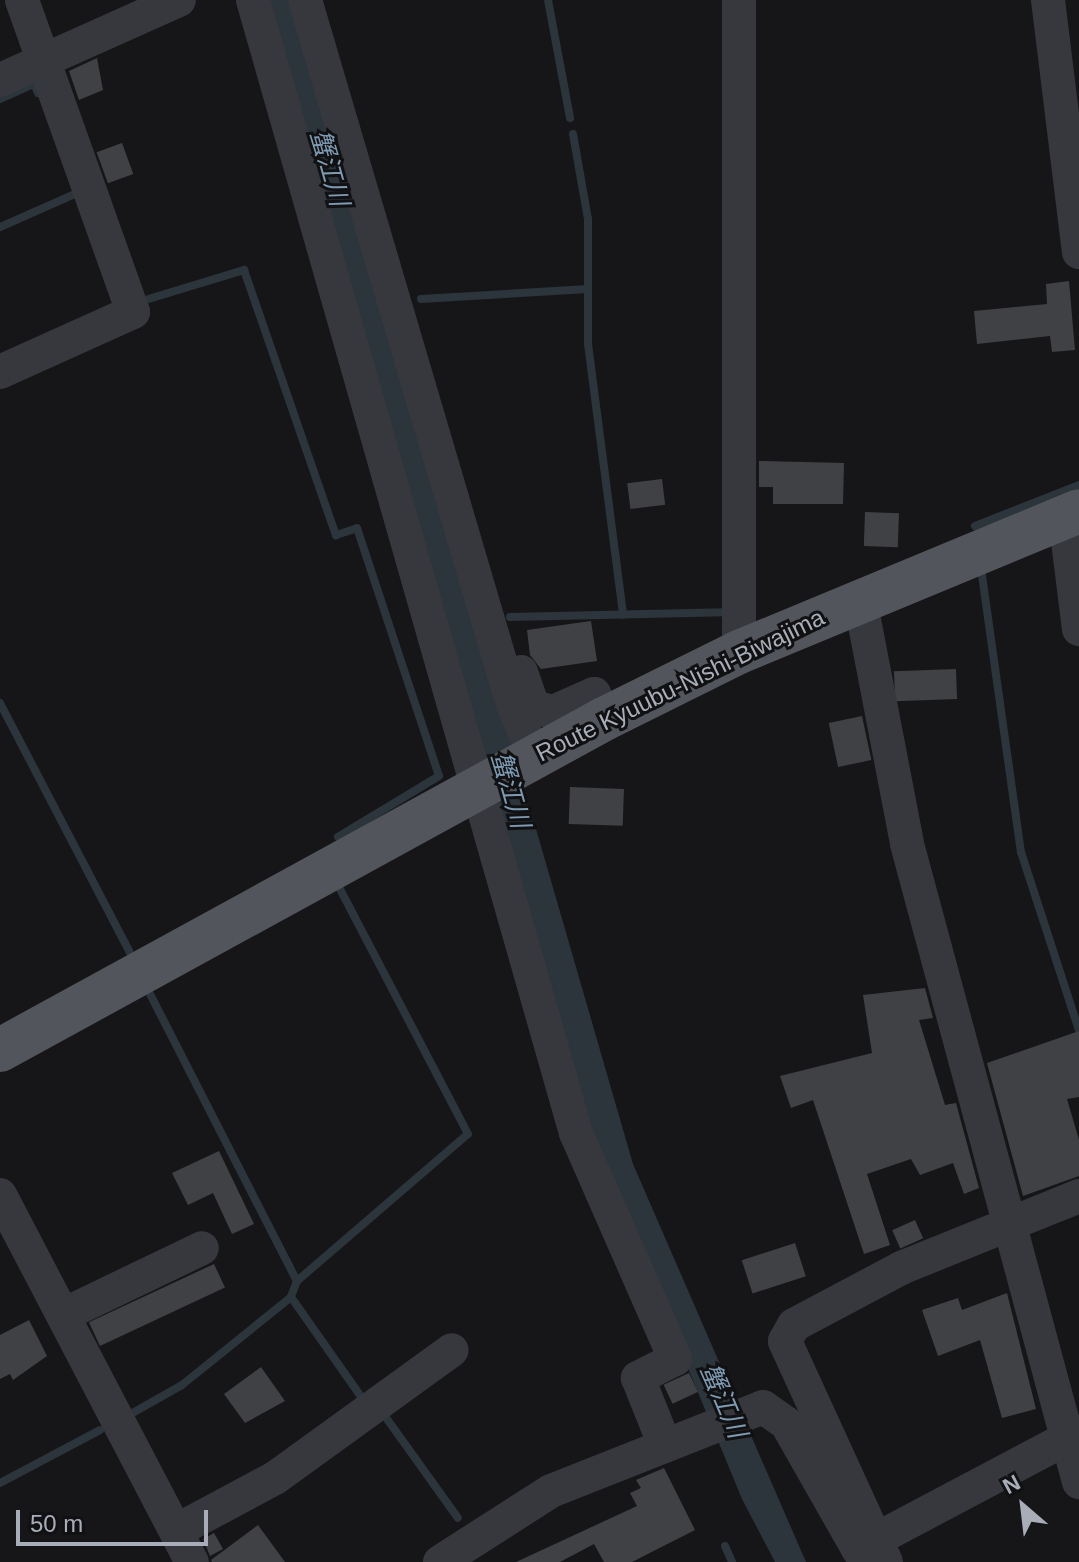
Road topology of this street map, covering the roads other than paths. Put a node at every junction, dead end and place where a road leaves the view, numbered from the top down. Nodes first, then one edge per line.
1 (22, 0) edge
2 (179, 0) edge
3 (253, 0) edge
4 (305, 0) edge
5 (739, 0) edge
6 (1048, 0) edge
7 (40, 62) junction
8 (0, 80) edge
9 (1070, 97) edge
10 (1079, 252) edge
11 (0, 372) edge
12 (1072, 514) edge
13 (860, 599) junction
14 (1079, 621) edge
15 (505, 622) dead end
16 (739, 652) junction
17 (604, 719) junction
18 (534, 754) junction
19 (475, 787) junction
20 (0, 1050) edge
21 (0, 1195) edge
22 (1079, 1196) edge
23 (1004, 1223) junction
24 (202, 1248) dead end
25 (63, 1315) junction
26 (452, 1350) dead end
27 (1072, 1436) edge
28 (665, 1446) junction
29 (1079, 1482) edge
30 (176, 1531) junction
31 (881, 1551) edge
32 (192, 1562) edge
33 (440, 1562) edge

1 - 7 street
2 - 7 street
3 - 19 street
4 - 18 street
5 - 16 street
6 - 9 street
7 - 8 street
7 - 11 street
9 - 10 street
12 - 13 main road, Route Kyuubu-Nishi-Biwajima
12 - 14 street
13 - 16 main road, Route Kyuubu-Nishi-Biwajima
13 - 23 street
15 - 17 street
16 - 17 main road, Route Kyuubu-Nishi-Biwajima
17 - 18 main road, Route Kyuubu-Nishi-Biwajima
18 - 19 main road, Route Kyuubu-Nishi-Biwajima
19 - 20 main road, Route Kyuubu-Nishi-Biwajima
19 - 28 street
21 - 25 street
22 - 23 street
23 - 27 street
23 - 31 street
24 - 25 street
25 - 30 street
26 - 30 street
27 - 29 street
27 - 31 street
28 - 31 street
28 - 33 street
30 - 32 street

